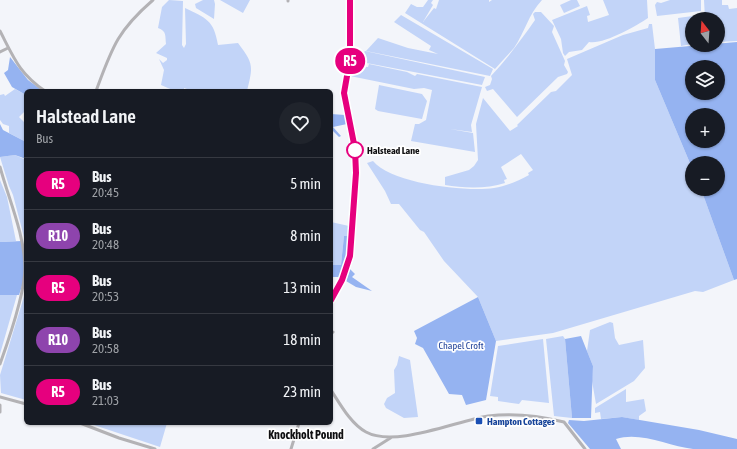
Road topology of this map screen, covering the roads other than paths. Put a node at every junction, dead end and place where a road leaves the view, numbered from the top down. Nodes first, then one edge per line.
1 (154, 0) edge
2 (350, 0) edge
3 (0, 31) edge
4 (8, 48) junction
5 (0, 52) edge
6 (42, 89) edge
7 (97, 89) edge
8 (0, 167) edge
9 (24, 262) edge
10 (24, 278) edge
11 (333, 296) edge
12 (0, 364) edge
13 (333, 393) edge
14 (0, 398) edge
15 (24, 404) edge
16 (0, 405) edge
17 (0, 412) edge
18 (86, 425) edge
19 (298, 425) edge
20 (382, 436) junction
21 (392, 437) junction
22 (384, 443) junction
23 (155, 449) edge
24 (291, 449) edge
25 (373, 449) edge
26 (585, 449) edge

1 - 7 street
2 - 11 street
3 - 4 street
4 - 5 street
4 - 6 street
8 - 9 street
10 - 12 street
13 - 20 street
14 - 15 street
16 - 17 street
18 - 23 street
19 - 24 street
20 - 21 street
20 - 22 street
21 - 22 street
21 - 26 street
22 - 25 street

